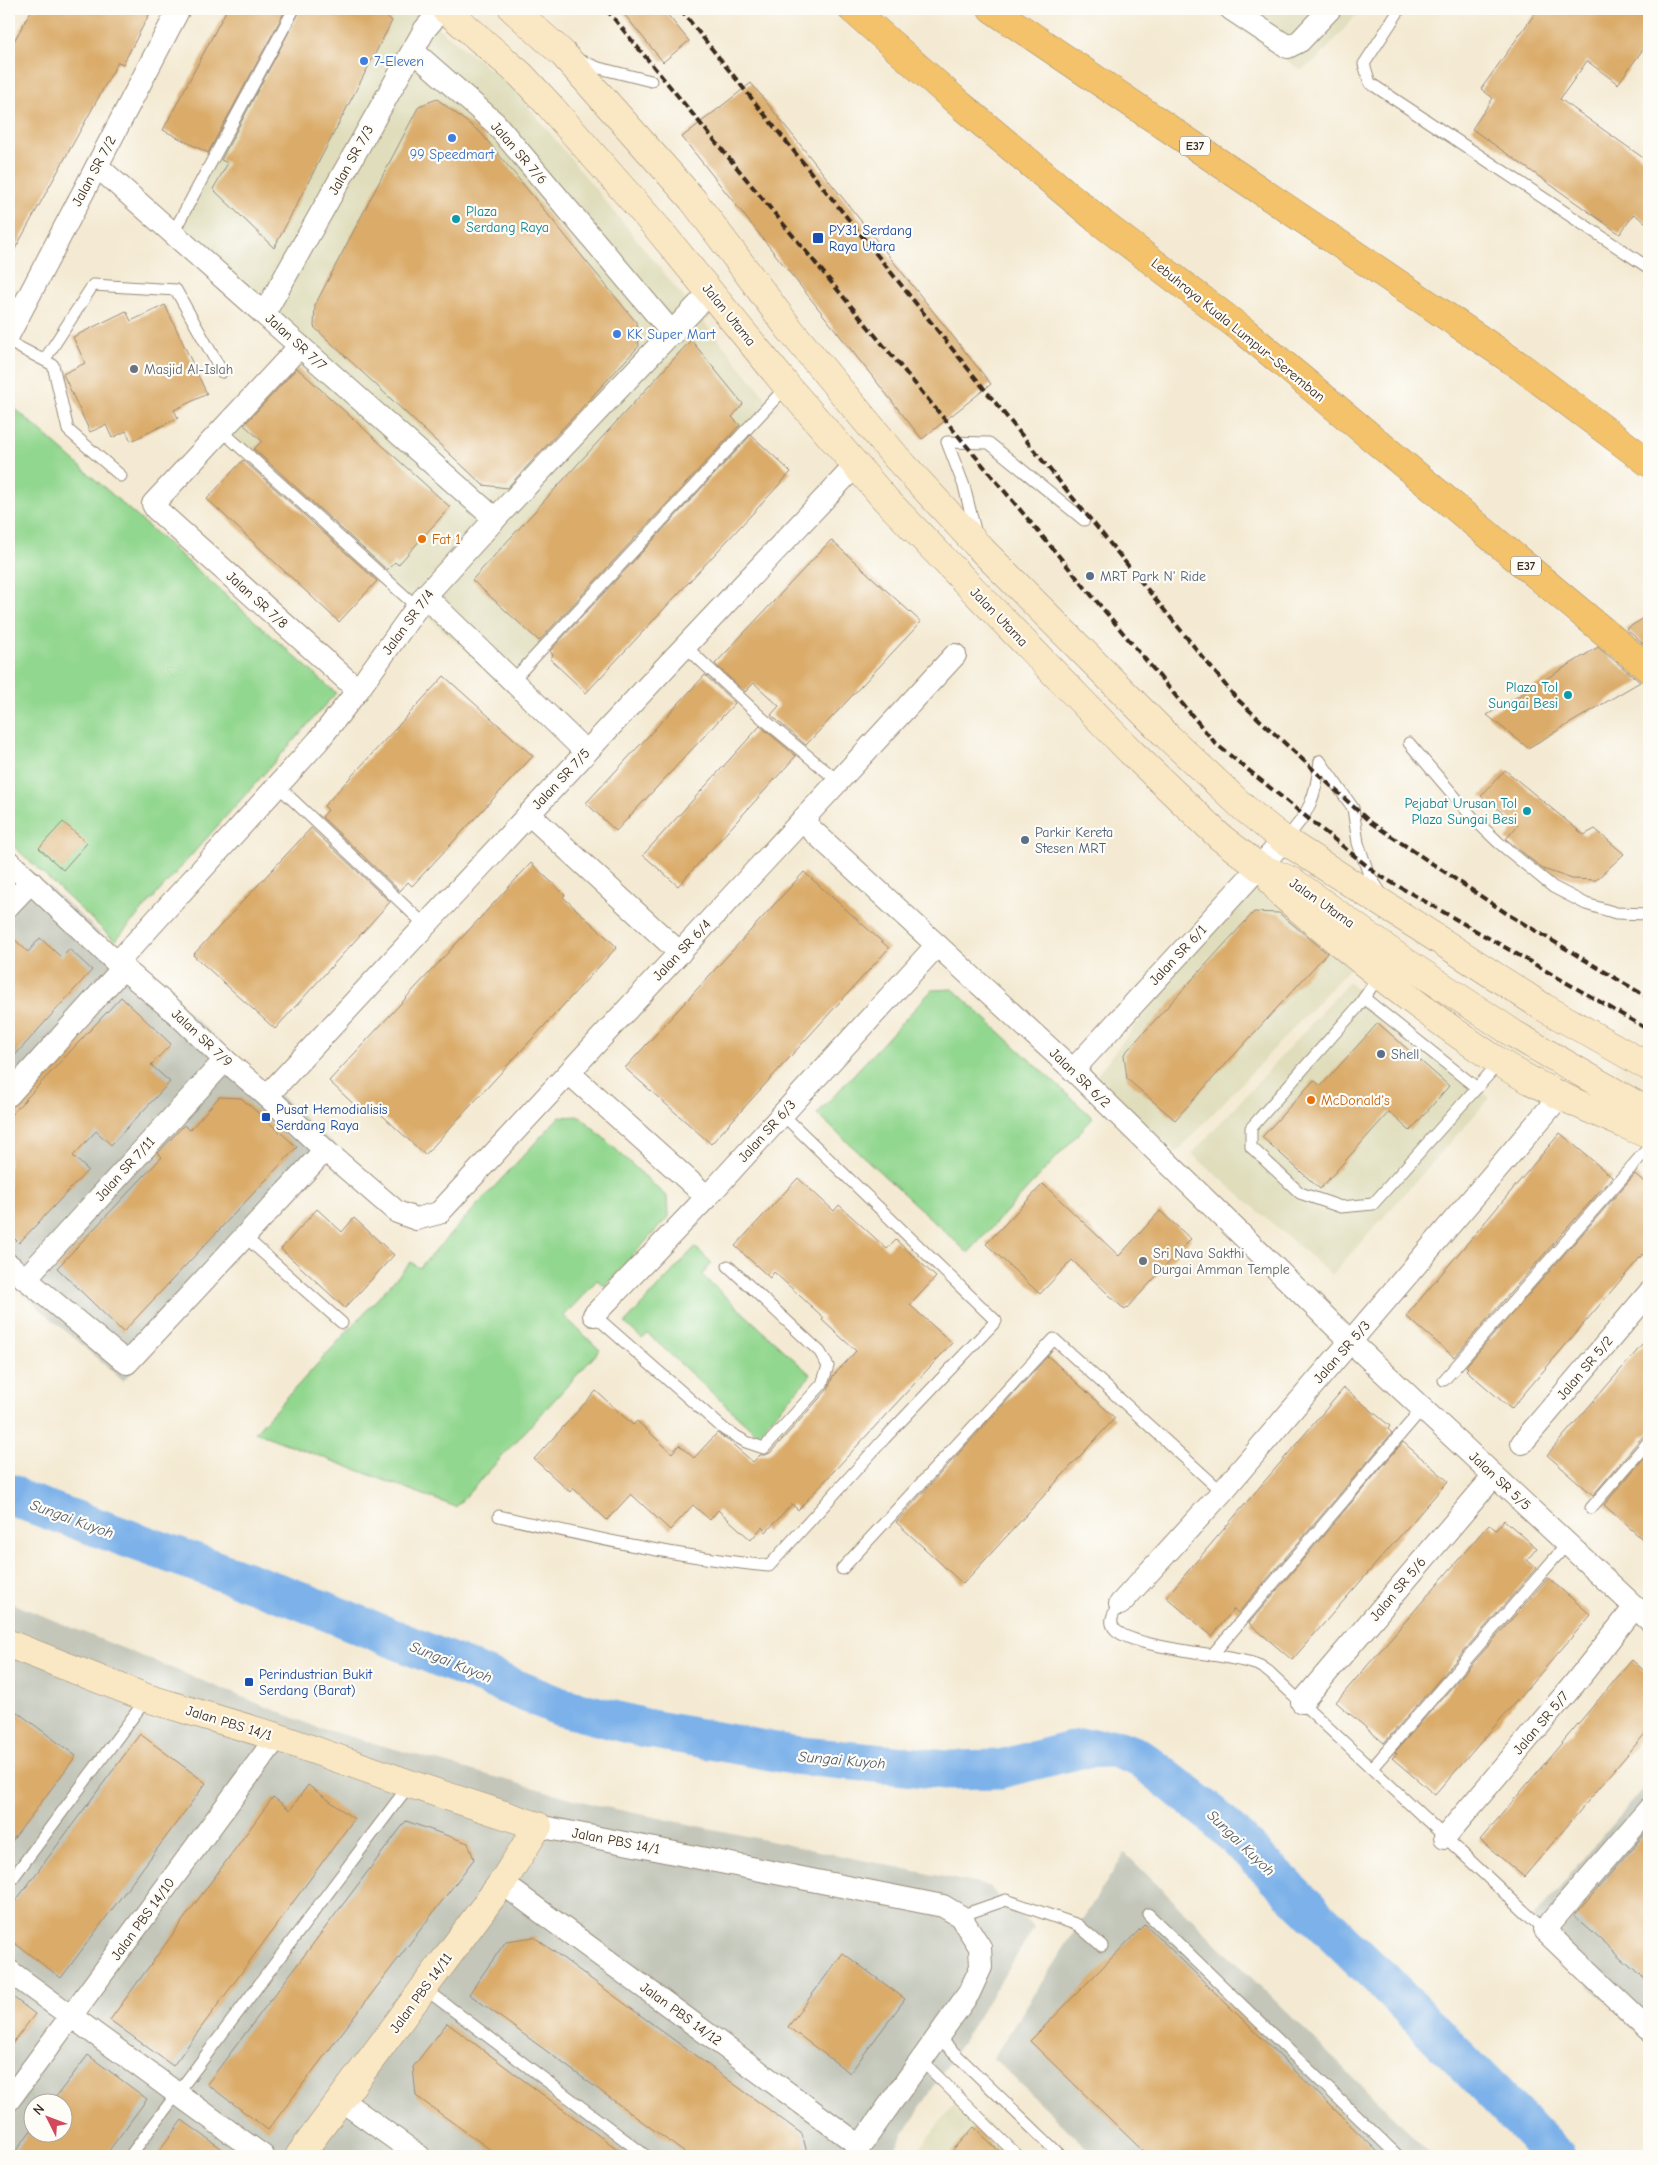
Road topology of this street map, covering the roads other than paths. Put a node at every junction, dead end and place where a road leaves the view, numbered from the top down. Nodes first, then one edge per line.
1 (179, 9) edge
2 (294, 9) edge
3 (443, 9) edge
4 (513, 9) edge
5 (852, 9) edge
6 (992, 9) edge
7 (1230, 9) edge
8 (1330, 9) edge
9 (1400, 9) edge
10 (412, 51) junction
11 (563, 54) junction
12 (651, 81) dead end
13 (97, 166) junction
14 (173, 233) junction
15 (1649, 268) edge
16 (710, 292) junction
17 (264, 314) junction
18 (9, 334) edge
19 (673, 334) junction
20 (9, 342) edge
21 (300, 346) junction
22 (45, 359) junction
23 (222, 372) dead end
24 (787, 386) junction
25 (221, 430) junction
26 (1649, 462) edge
27 (856, 465) junction
28 (121, 476) dead end
29 (494, 519) junction
30 (1084, 520) dead end
31 (980, 548) junction
32 (421, 602) junction
33 (685, 646) junction
34 (954, 655) dead end
35 (1649, 669) edge
36 (513, 680) junction
37 (358, 690) junction
38 (1409, 743) dead end
39 (586, 752) junction
40 (838, 781) junction
41 (278, 786) junction
42 (529, 814) junction
43 (802, 821) junction
44 (1284, 840) junction
45 (9, 862) edge
46 (1259, 867) junction
47 (31, 882) junction
48 (9, 905) edge
49 (1394, 910) junction
50 (1649, 914) edge
51 (425, 926) junction
52 (937, 945) junction
53 (680, 952) junction
54 (120, 966) junction
55 (1379, 976) junction
56 (1364, 998) junction
57 (225, 1060) junction
58 (1500, 1062) junction
59 (1649, 1067) edge
60 (1072, 1070) junction
61 (569, 1073) junction
62 (1477, 1088) junction
63 (9, 1095) edge
64 (267, 1096) junction
65 (1560, 1096) junction
66 (1649, 1112) edge
67 (782, 1114) junction
68 (1649, 1135) edge
69 (1649, 1147) edge
70 (325, 1150) junction
71 (707, 1197) junction
72 (398, 1212) joint
73 (244, 1236) junction
74 (728, 1266) dead end
75 (17, 1272) edge
76 (1649, 1293) edge
77 (594, 1315) joint
78 (342, 1323) dead end
79 (1351, 1342) junction
80 (1444, 1380) dead end
81 (1422, 1409) junction
82 (1649, 1441) edge
83 (1522, 1443) dead end
84 (1494, 1476) junction
85 (1222, 1492) junction
86 (1591, 1508) dead end
87 (499, 1516) dead end
88 (1568, 1544) junction
89 (842, 1569) dead end
90 (1120, 1604) joint
91 (1642, 1614) edge
92 (10, 1646) edge
93 (1212, 1656) junction
94 (147, 1698) junction
95 (1302, 1702) junction
96 (277, 1737) junction
97 (1372, 1768) junction
98 (410, 1784) junction
99 (1649, 1809) edge
100 (538, 1826) junction
101 (1445, 1837) junction
102 (9, 1883) edge
103 (502, 1883) junction
104 (1148, 1914) dead end
105 (960, 1916) junction
106 (1544, 1930) junction
107 (1102, 1946) dead end
108 (9, 1971) edge
109 (424, 1988) junction
110 (71, 2016) junction
111 (1648, 2025) edge
112 (938, 2037) junction
113 (921, 2060) junction
114 (178, 2094) junction
115 (9, 2100) edge
116 (342, 2100) junction
117 (857, 2151) edge
118 (130, 2156) edge
119 (263, 2156) edge
120 (299, 2156) edge
121 (419, 2156) edge
122 (646, 2156) edge
123 (1018, 2156) edge
124 (1061, 2156) edge
125 (1398, 2156) edge

1 - 13 street, Jalan SR 7/2
2 - 14 lane
3 - 10 street, Jalan SR 7/3
3 - 16 street, Jalan Utama
4 - 11 street
5 - 35 highway, Lebuhraya Kuala Lumpur–Seremban / E37
6 - 26 highway, E37
7 - 8 street
9 - 15 lane
10 - 17 street, Jalan SR 7/3
10 - 19 street, Jalan SR 7/6
11 - 12 lane
11 - 31 street
13 - 14 street, Jalan SR 7/7
13 - 18 street, Jalan SR 7/2
14 - 17 street, Jalan SR 7/7
16 - 19 street, Jalan SR 7/4
16 - 24 street, Jalan Utama
17 - 21 street, Jalan SR 7/7
19 - 29 street, Jalan SR 7/4
20 - 22 lane
21 - 25 street
21 - 29 street, Jalan SR 7/7
22 - 23 lane
22 - 28 lane
24 - 27 street, Jalan Utama
24 - 36 lane
25 - 32 lane
25 - 37 street, Jalan SR 7/8
27 - 33 street, Jalan SR 7/5
27 - 46 street, Jalan Utama
29 - 32 street, Jalan SR 7/4
30 - 31 lane
31 - 44 street
32 - 36 street
32 - 37 street, Jalan SR 7/4
33 - 39 street, Jalan SR 7/5
33 - 40 lane
34 - 40 street, Jalan SR 6/4
36 - 39 street
37 - 41 street, Jalan SR 7/4
38 - 50 lane
39 - 42 street, Jalan SR 7/5
40 - 43 street, Jalan SR 6/4
41 - 51 lane
41 - 54 street, Jalan SR 7/4
42 - 51 street, Jalan SR 7/5
42 - 53 street
43 - 52 street, Jalan SR 6/2
43 - 53 street, Jalan SR 6/4
44 - 46 street, Jalan SR 6/1
44 - 49 street
44 - 49 lane
45 - 47 street, Jalan SR 7/9
46 - 55 street
46 - 60 street, Jalan SR 6/1
46 - 66 street, Jalan Utama
47 - 48 street
47 - 54 street, Jalan SR 7/9
49 - 59 street
51 - 64 street, Jalan SR 7/5
52 - 60 street, Jalan SR 6/2
52 - 67 street, Jalan SR 6/3
53 - 61 street, Jalan SR 6/4
54 - 57 street, Jalan SR 7/9
54 - 63 street, Jalan SR 7/4
55 - 56 lane
55 - 58 street
56 - 62 lane
56 - 62 lane
57 - 64 street, Jalan SR 7/9
57 - 75 street, Jalan SR 7/11
58 - 62 lane
58 - 65 street
60 - 79 street, Jalan SR 6/2
61 - 71 street
61 - 72 street, Jalan SR 6/4
64 - 70 street, Jalan SR 7/9
65 - 68 street
65 - 79 street, Jalan SR 5/3
67 - 71 street, Jalan SR 6/3
67 - 87 lane
69 - 80 lane
70 - 72 street, Jalan SR 7/9
70 - 73 street
71 - 77 street, Jalan SR 6/3
73 - 75 street
73 - 78 lane
74 - 77 lane
76 - 83 street, Jalan SR 5/2
79 - 81 street, Jalan SR 5/5
79 - 85 street, Jalan SR 5/3
81 - 84 street, Jalan SR 5/5
81 - 93 lane
82 - 86 lane
84 - 88 street, Jalan SR 5/5
84 - 95 street, Jalan SR 5/6
85 - 89 lane
85 - 90 street, Jalan SR 5/3
88 - 91 street, Jalan SR 5/5
88 - 97 lane
90 - 93 lane
91 - 101 street, Jalan SR 5/7
92 - 94 street, Jalan PBS 14/1
93 - 95 lane
94 - 96 street, Jalan PBS 14/1
94 - 102 lane
95 - 97 lane
96 - 98 street, Jalan PBS 14/1
96 - 110 street, Jalan PBS 14/10
97 - 101 lane
98 - 100 street, Jalan PBS 14/1
98 - 114 lane
99 - 106 street
100 - 103 street, Jalan PBS 14/11
100 - 105 street, Jalan PBS 14/1
101 - 106 lane
103 - 109 street, Jalan PBS 14/11
103 - 117 street, Jalan PBS 14/12
104 - 125 lane
105 - 107 lane
105 - 112 street
106 - 111 street
108 - 110 street
109 - 116 street, Jalan PBS 14/11
109 - 122 lane
110 - 114 street
110 - 115 street, Jalan PBS 14/10
112 - 113 street
112 - 124 lane
113 - 117 street
113 - 123 lane
114 - 118 lane
114 - 119 street
116 - 120 street, Jalan PBS 14/11
116 - 121 street

